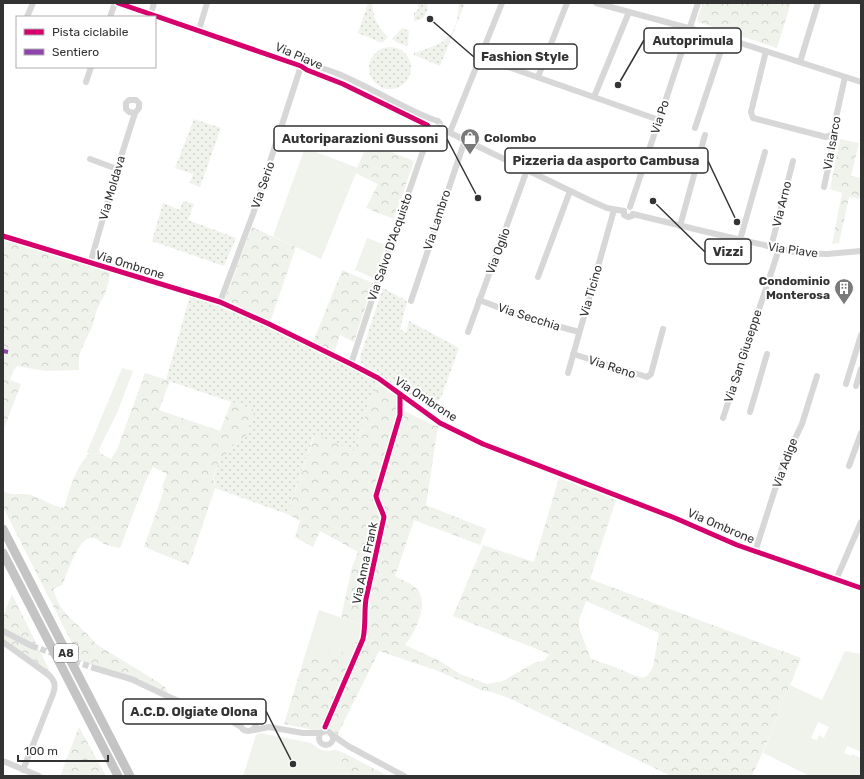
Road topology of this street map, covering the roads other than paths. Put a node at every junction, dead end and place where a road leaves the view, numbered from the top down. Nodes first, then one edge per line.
1 (33, 3) edge
2 (115, 3) edge
3 (118, 3) edge
4 (154, 3) edge
5 (207, 3) edge
6 (502, 3) edge
7 (568, 3) edge
8 (596, 3) edge
9 (698, 3) edge
10 (818, 3) edge
11 (629, 12) junction
12 (151, 14) junction
13 (27, 16) edge
14 (110, 16) edge
15 (690, 27) junction
16 (199, 30) junction
17 (725, 38) junction
18 (766, 51) junction
19 (480, 57) junction
20 (800, 62) junction
21 (301, 66) junction
22 (91, 68) edge
23 (845, 77) junction
24 (538, 78) junction
25 (86, 82) dead end
26 (861, 82) edge
27 (594, 97) junction
28 (135, 113) dead end
29 (434, 120) junction
30 (659, 120) junction
31 (430, 128) junction
32 (440, 128) junction
33 (696, 128) dead end
34 (450, 132) junction
35 (706, 135) dead end
36 (831, 135) junction
37 (465, 140) junction
38 (764, 152) dead end
39 (90, 159) dead end
40 (793, 161) dead end
41 (117, 169) junction
42 (527, 170) junction
43 (824, 187) dead end
44 (570, 191) junction
45 (630, 207) junction
46 (614, 210) junction
47 (624, 211) junction
48 (633, 214) junction
49 (680, 226) junction
50 (3, 236) edge
51 (740, 240) junction
52 (771, 247) junction
53 (779, 249) junction
54 (861, 251) edge
55 (90, 264) junction
56 (538, 277) dead end
57 (479, 300) junction
58 (411, 301) dead end
59 (220, 302) junction
60 (663, 329) dead end
61 (468, 332) dead end
62 (579, 332) junction
63 (861, 335) edge
64 (573, 354) junction
65 (767, 354) dead end
66 (351, 364) junction
67 (861, 369) edge
68 (568, 373) dead end
69 (817, 376) dead end
70 (846, 384) dead end
71 (856, 386) dead end
72 (400, 395) junction
73 (750, 412) dead end
74 (723, 418) dead end
75 (861, 433) edge
76 (850, 466) dead end
77 (861, 522) edge
78 (3, 529) edge
79 (755, 552) junction
80 (3, 553) edge
81 (836, 580) junction
82 (861, 588) edge
83 (3, 630) edge
84 (3, 642) edge
85 (32, 646) tunnel mouth
86 (94, 668) tunnel mouth
87 (242, 718) junction
88 (255, 718) junction
89 (226, 719) junction
90 (241, 727) junction
91 (269, 727) junction
92 (254, 730) junction
93 (322, 732) junction
94 (303, 733) junction
95 (331, 734) junction
96 (321, 743) junction
97 (329, 744) junction
98 (348, 746) junction
99 (3, 761) edge
100 (23, 770) junction
101 (39, 776) edge
102 (118, 776) edge
103 (130, 776) edge
104 (404, 776) edge

1 - 13 street
2 - 14 street
3 - 12 street, Via Piave
4 - 12 street
5 - 16 street
6 - 19 street
7 - 24 street
8 - 11 street
9 - 15 street, Via Po
10 - 20 street
11 - 15 street
11 - 27 street
12 - 16 street, Via Piave
15 - 17 street
15 - 30 street, Via Po
16 - 21 street, Via Piave
17 - 18 street
17 - 33 street
18 - 20 street
18 - 36 street
19 - 24 street
19 - 34 street
20 - 23 street
21 - 29 street, Via Piave
21 - 31 street, Via Piave
21 - 59 street, Via Serio
22 - 25 street
23 - 26 street
23 - 36 street, Via Isarco
24 - 27 street
27 - 30 street
28 - 41 street, Via Moldava
29 - 31 street
29 - 32 street, Via Piave
30 - 45 street, Via Po
31 - 32 street
31 - 66 street, Via Salvo D'Acquisto
32 - 34 street, Via Piave
34 - 37 street, Via Piave
35 - 49 street
36 - 43 street, Via Isarco
37 - 42 street, Via Piave
37 - 58 street, Via Lambro
38 - 51 street
39 - 41 street
40 - 52 street, Via Arno
41 - 55 street, Via Moldava
42 - 44 street, Via Piave
42 - 57 street, Via Oglio
44 - 46 street, Via Piave
44 - 56 street
45 - 47 street
45 - 48 street
46 - 47 street, Via Piave
46 - 62 street, Via Ticino
47 - 48 street, Via Piave
48 - 49 street, Via Piave
49 - 51 street, Via Piave
50 - 55 street, Via Ombrone
51 - 52 street, Via Piave
52 - 53 street, Via Piave
53 - 54 street, Via Piave
53 - 74 street, Via San Giuseppe
55 - 59 street, Via Ombrone
57 - 61 street, Via Oglio
57 - 62 street, Via Secchia
59 - 66 street, Via Ombrone
60 - 64 street, Via Reno
62 - 64 street, Via Ticino
63 - 70 street
64 - 68 street, Via Ticino
65 - 73 street
66 - 72 street, Via Ombrone
67 - 71 street
69 - 79 street, Via Adige
72 - 79 street, Via Ombrone
72 - 93 street, Via Anna Frank
75 - 76 street
77 - 81 street
78 - 103 highway, A8
79 - 81 street, Via Ombrone
80 - 102 highway, A8
81 - 82 street, Via Ombrone
83 - 85 street
84 - 100 street
86 - 89 street
87 - 88 street
87 - 89 street
87 - 90 street
88 - 91 street
88 - 92 street
89 - 90 street
90 - 92 street
91 - 92 street
91 - 94 street
93 - 94 street
93 - 95 street
93 - 96 street
94 - 96 street
95 - 97 street
95 - 98 street
96 - 97 street
97 - 98 street
98 - 104 street
99 - 100 street
100 - 101 street

